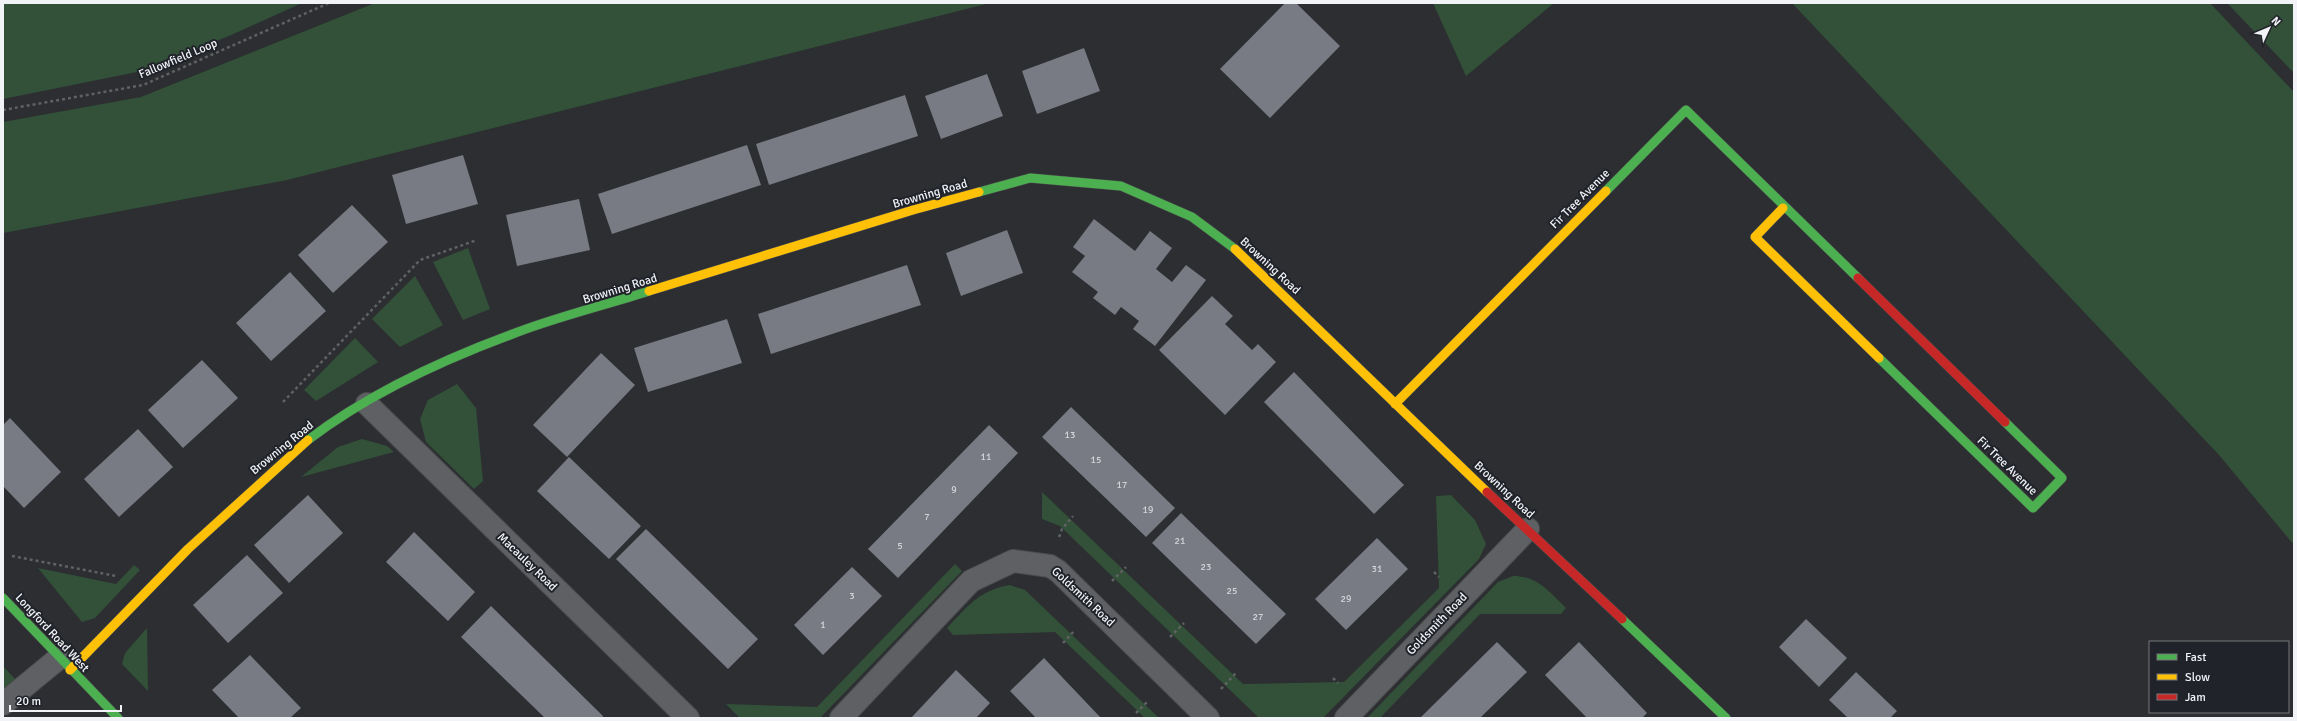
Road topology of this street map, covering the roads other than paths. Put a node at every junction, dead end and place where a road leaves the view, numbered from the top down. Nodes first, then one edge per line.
1 (1783, 208) junction
2 (367, 404) junction
3 (1395, 404) junction
4 (1528, 529) junction
5 (3, 598) edge
6 (64, 664) junction
7 (3, 704) edge
8 (118, 718) edge
9 (688, 718) edge
10 (841, 718) edge
11 (1208, 718) edge
12 (1346, 718) edge
13 (1726, 718) edge

1 - 1 street, Fir Tree Avenue
1 - 3 street, Fir Tree Avenue
2 - 3 street, Browning Road
2 - 6 street, Browning Road
2 - 9 street, Macauley Road
3 - 4 street, Browning Road
4 - 12 street, Goldsmith Road
4 - 13 street, Browning Road
5 - 6 street, Longford Road West
6 - 7 street
6 - 8 street, Longford Road West
10 - 11 street, Goldsmith Road

